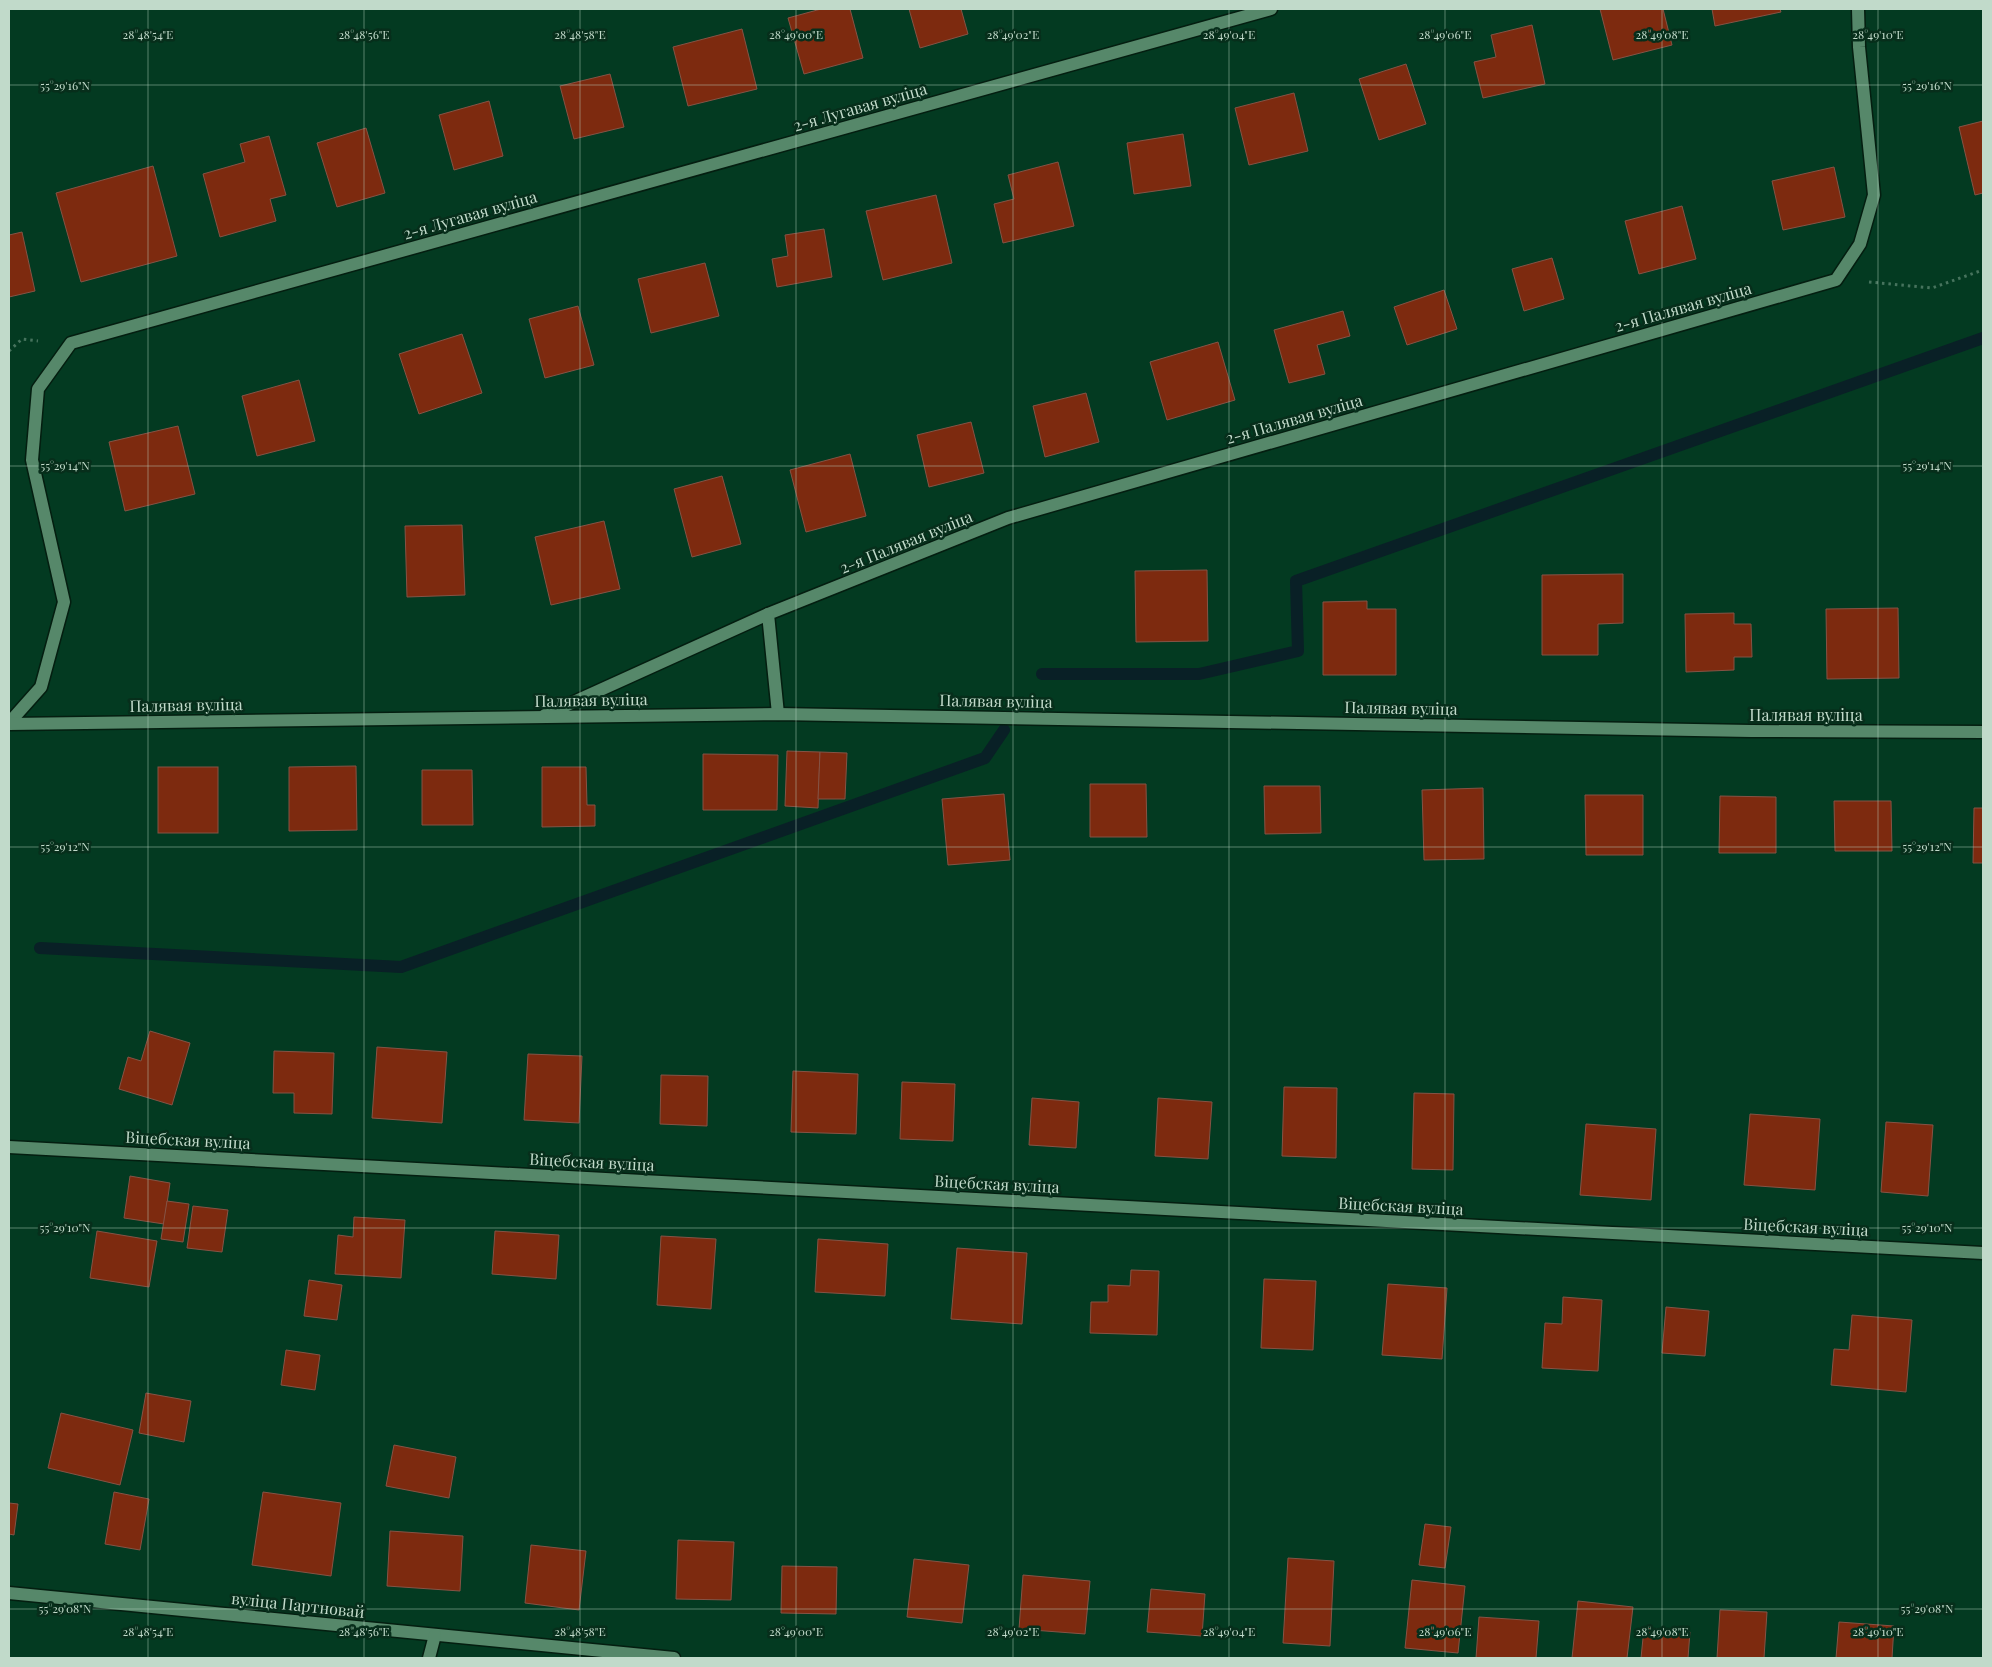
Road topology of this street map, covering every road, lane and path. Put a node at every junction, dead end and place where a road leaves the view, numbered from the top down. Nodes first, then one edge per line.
1 (1271, 9) edge
2 (1858, 9) edge
3 (1983, 270) edge
4 (1836, 280) junction
5 (768, 614) junction
6 (778, 714) junction
7 (541, 717) junction
8 (9, 723) edge
9 (1983, 732) edge
10 (9, 1147) edge
11 (1983, 1253) edge
12 (9, 1594) edge
13 (435, 1635) junction
14 (430, 1658) edge
15 (674, 1658) edge

1 - 8 street, 2-я Лугавая вуліца
2 - 4 street
3 - 4 path
4 - 5 street, 2-я Палявая вуліца
5 - 6 street
5 - 7 street, 2-я Палявая вуліца
6 - 7 street, Палявая вуліца
6 - 9 street, Палявая вуліца
7 - 8 street, Палявая вуліца
10 - 11 street, Віцебская вуліца
12 - 13 street, вуліца Партновай
13 - 14 street
13 - 15 street, вуліца Партновай

